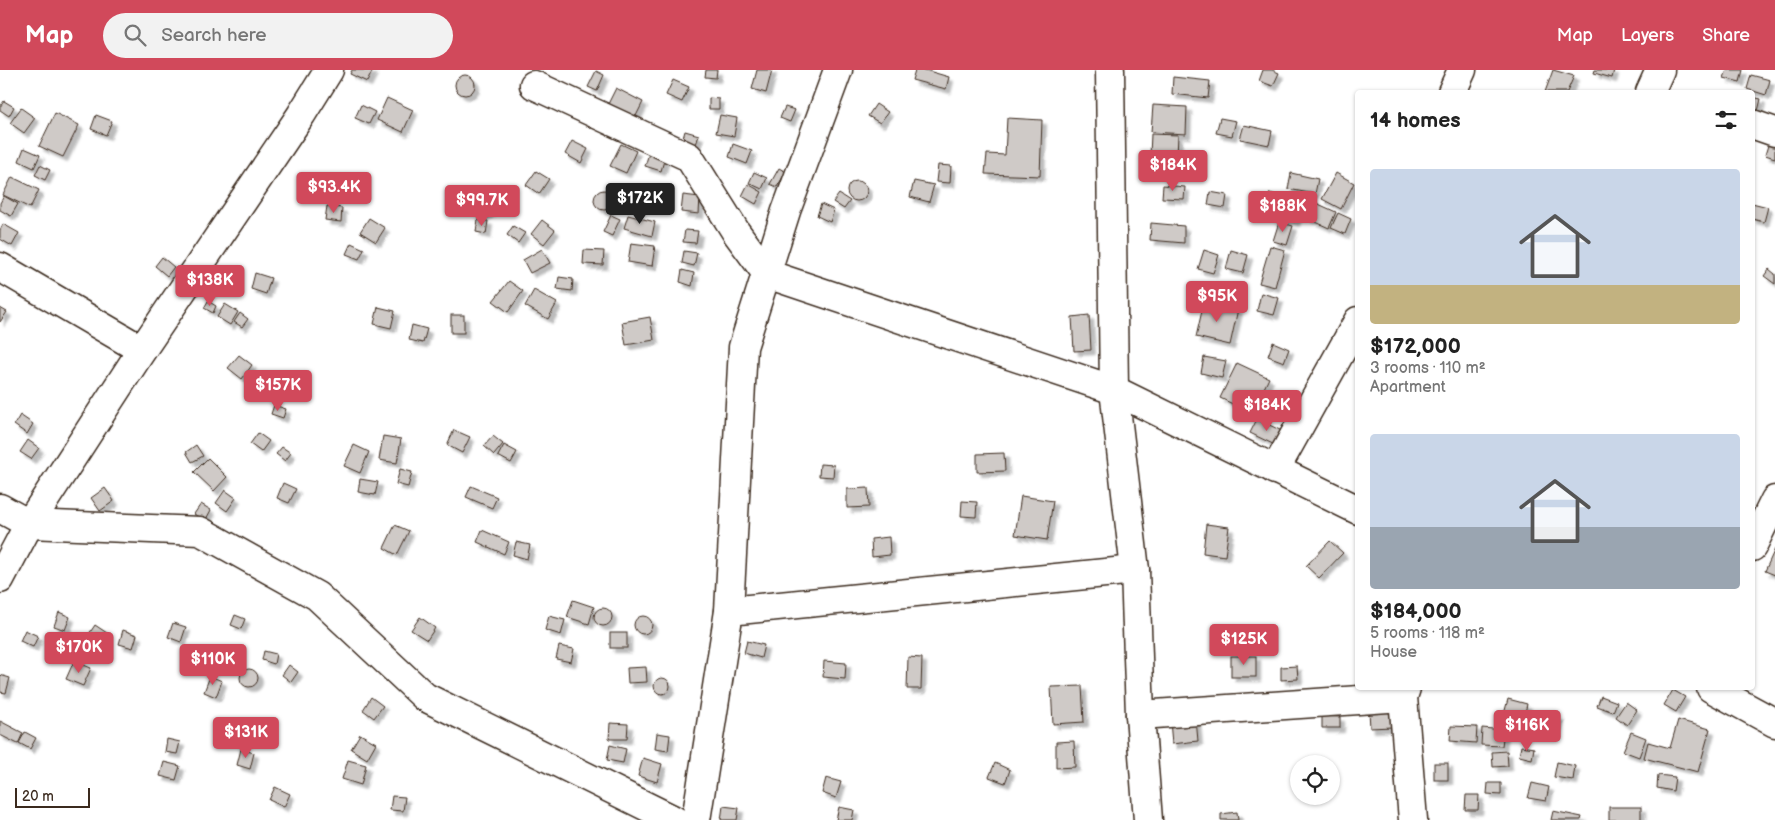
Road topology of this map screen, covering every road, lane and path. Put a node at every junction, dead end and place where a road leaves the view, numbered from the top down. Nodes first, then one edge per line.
1 (330, 70) edge
2 (838, 70) edge
3 (1110, 70) edge
4 (1462, 70) edge
5 (534, 85) dead end
6 (1453, 90) edge
7 (1755, 125) edge
8 (1775, 132) edge
9 (0, 267) edge
10 (767, 274) junction
11 (1355, 326) edge
12 (142, 350) junction
13 (1114, 390) junction
14 (1276, 470) junction
15 (1775, 500) edge
16 (0, 508) edge
17 (1355, 509) edge
18 (30, 524) junction
19 (1755, 541) edge
20 (1135, 570) junction
21 (0, 579) edge
22 (729, 611) junction
23 (1716, 690) edge
24 (1405, 692) edge
25 (1140, 715) junction
26 (1775, 723) edge
27 (674, 820) edge
28 (696, 820) edge
29 (1148, 820) edge
30 (1413, 820) edge

1 - 12 street
2 - 10 street
3 - 13 street
4 - 6 street
5 - 10 street
7 - 8 street
9 - 12 street
10 - 13 street
10 - 22 street
11 - 14 street
12 - 18 street
13 - 14 street
13 - 20 street
14 - 17 street
15 - 19 street
16 - 18 street
18 - 21 street
18 - 27 street
20 - 22 street
20 - 25 street
22 - 28 street
23 - 26 street
24 - 25 street
24 - 30 street
25 - 29 street

